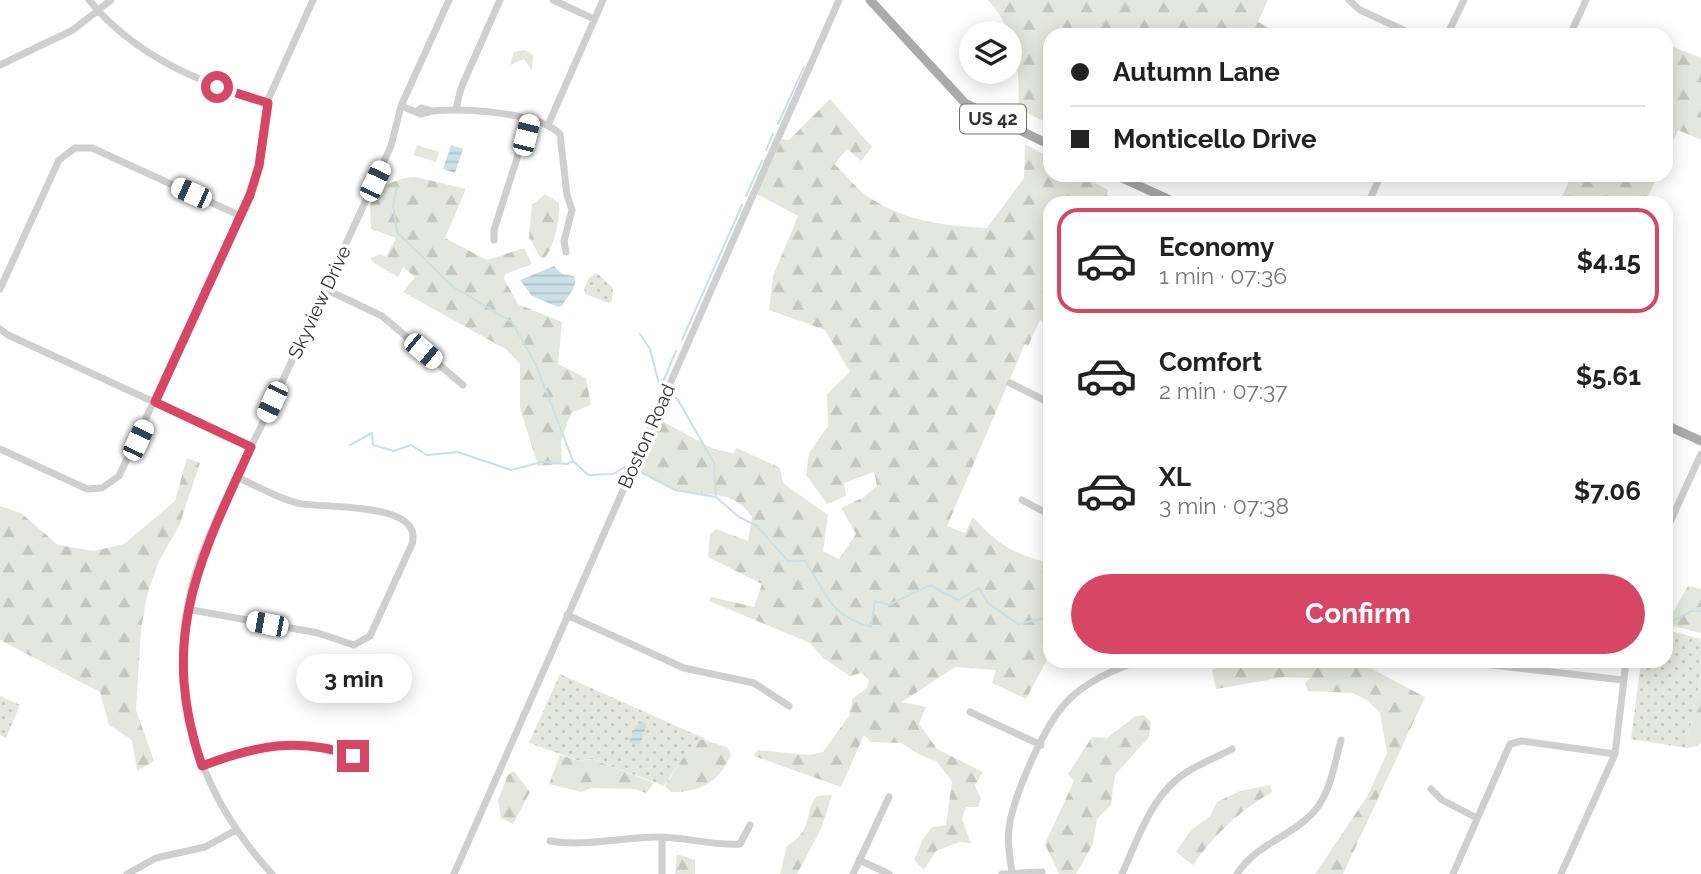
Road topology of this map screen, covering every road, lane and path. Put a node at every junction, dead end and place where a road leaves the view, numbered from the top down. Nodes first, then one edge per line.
1 (89, 0) edge
2 (111, 0) edge
3 (313, 0) edge
4 (449, 0) edge
5 (500, 0) edge
6 (552, 0) edge
7 (603, 0) edge
8 (839, 0) edge
9 (870, 0) edge
10 (1349, 0) edge
11 (1464, 0) edge
12 (1586, 0) edge
13 (98, 11) junction
14 (594, 19) junction
15 (1399, 28) edge
16 (1450, 28) edge
17 (1573, 28) edge
18 (0, 65) edge
19 (268, 103) junction
20 (401, 106) junction
21 (456, 109) junction
22 (529, 121) junction
23 (548, 125) junction
24 (1043, 142) edge
25 (1130, 182) edge
26 (1162, 196) edge
27 (240, 215) junction
28 (494, 240) dead end
29 (566, 252) dead end
30 (0, 289) edge
31 (325, 289) junction
32 (0, 329) edge
33 (1010, 383) dead end
34 (463, 385) dead end
35 (1043, 400) edge
36 (155, 402) junction
37 (1673, 428) edge
38 (1701, 441) edge
39 (251, 447) junction
40 (0, 449) edge
41 (1701, 454) edge
42 (237, 477) junction
43 (1022, 500) dead end
44 (1043, 511) edge
45 (1673, 516) edge
46 (187, 609) junction
47 (567, 615) junction
48 (1120, 668) edge
49 (1518, 668) edge
50 (1625, 668) edge
51 (1623, 680) junction
52 (789, 706) dead end
53 (970, 712) dead end
54 (1341, 740) dead end
55 (1041, 745) junction
56 (1232, 749) dead end
57 (1615, 754) junction
58 (353, 756) dead end
59 (202, 766) junction
60 (1431, 789) dead end
61 (889, 797) dead end
62 (1477, 818) junction
63 (750, 825) dead end
64 (236, 830) junction
65 (662, 836) junction
66 (550, 841) dead end
67 (859, 860) junction
68 (1012, 872) junction
69 (1042, 872) dead end
70 (127, 874) edge
71 (272, 874) edge
72 (454, 874) edge
73 (662, 874) edge
74 (853, 874) edge
75 (889, 874) edge
76 (1002, 874) edge
77 (1122, 874) edge
78 (1237, 874) edge
79 (1453, 874) edge
80 (1561, 874) edge

1 - 13 street
2 - 13 street
3 - 19 street
4 - 20 street, Skyview Drive
5 - 21 street
6 - 14 street
7 - 14 street
8 - 47 street, Boston Road
9 - 24 main road, US 42
10 - 15 street
11 - 16 street
12 - 17 street
13 - 18 street
13 - 19 street
14 - 23 street
19 - 27 street
20 - 21 street
20 - 31 street, Skyview Drive
21 - 22 street
22 - 23 street
22 - 28 street
23 - 29 street
25 - 26 main road
27 - 30 street
27 - 36 street
31 - 34 street
31 - 39 street, Skyview Drive
32 - 36 street
33 - 35 street
36 - 39 street
36 - 40 street
37 - 38 main road
39 - 42 street, Skyview Drive
41 - 45 street
42 - 46 street, Skyview Drive
42 - 46 street
43 - 44 street
46 - 59 street, Skyview Drive
47 - 52 street
47 - 72 street, Boston Road
48 - 55 street
49 - 51 street
50 - 51 street
51 - 57 street
53 - 55 street
54 - 78 street
55 - 68 street
56 - 77 street
57 - 62 street
57 - 80 street
58 - 59 street
59 - 64 street, Skyview Drive
60 - 62 street
61 - 67 street
62 - 79 street
63 - 65 street
64 - 70 street
64 - 71 street, Skyview Drive
65 - 66 street
65 - 73 street
67 - 74 street
67 - 75 street
68 - 69 street
68 - 76 street

